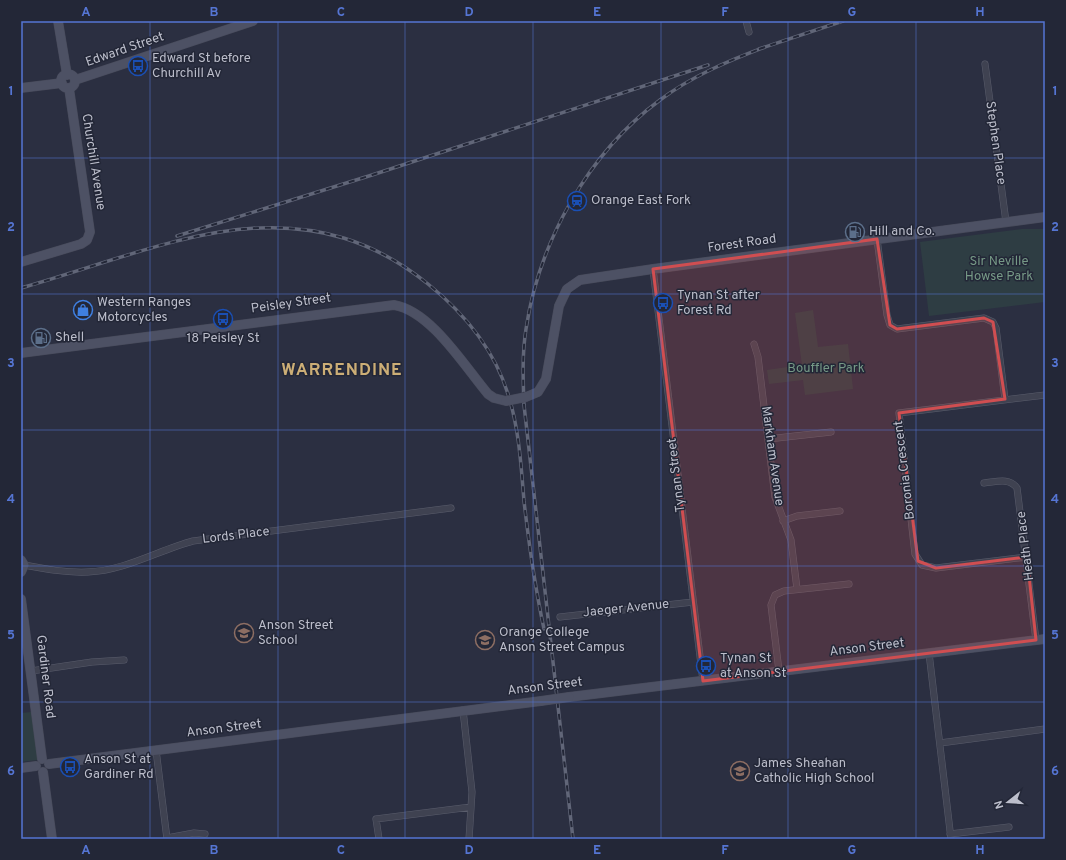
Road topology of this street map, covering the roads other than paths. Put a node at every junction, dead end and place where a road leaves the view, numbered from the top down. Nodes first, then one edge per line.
1 (58, 21) edge
2 (253, 21) edge
3 (746, 21) edge
4 (749, 32) dead end
5 (985, 64) dead end
6 (68, 81) junction
7 (21, 88) edge
8 (1045, 217) edge
9 (1006, 222) junction
10 (877, 239) junction
11 (21, 262) edge
12 (653, 269) junction
13 (754, 344) dead end
14 (21, 353) edge
15 (1045, 395) edge
16 (526, 397) joint
17 (1005, 399) junction
18 (831, 432) dead end
19 (768, 439) junction
20 (984, 483) dead end
21 (451, 508) dead end
22 (840, 511) dead end
23 (783, 521) junction
24 (1027, 557) junction
25 (22, 566) edge
26 (849, 584) dead end
27 (797, 589) junction
28 (21, 599) edge
29 (693, 602) junction
30 (560, 617) dead end
31 (1041, 640) edge
32 (929, 653) junction
33 (124, 660) dead end
34 (31, 671) junction
35 (779, 671) junction
36 (703, 681) junction
37 (463, 710) junction
38 (1045, 729) edge
39 (940, 743) junction
40 (156, 750) junction
41 (45, 761) junction
42 (21, 768) edge
43 (39, 769) junction
44 (471, 807) junction
45 (1009, 827) dead end
46 (205, 834) dead end
47 (951, 836) edge
48 (167, 838) edge
49 (52, 839) edge
50 (379, 839) edge
51 (469, 839) edge

1 - 6 street, Churchill Avenue
2 - 6 street, Edward Street
3 - 4 street
5 - 9 street, Stephen Place
6 - 7 street, Edward Street
6 - 11 street, Churchill Avenue
8 - 9 street, Forest Road
9 - 10 street, Forest Road
10 - 12 street, Forest Road
10 - 17 street
12 - 16 street, Forest Road
12 - 29 street, Tynan Street
13 - 19 street, Markham Avenue
14 - 16 street, Peisley Street, bridge
15 - 17 street, Boronia Crescent
17 - 24 street, Boronia Crescent
18 - 19 street
19 - 23 street, Markham Avenue
20 - 24 street, Heath Place
21 - 25 street, Lords Place
22 - 23 street
23 - 27 street, Markham Avenue
24 - 31 street, Heath Place
26 - 27 street
27 - 35 street
28 - 34 street, Gardiner Road
29 - 30 street, Jaeger Avenue
29 - 36 street, Tynan Street
31 - 32 street, Anson Street
32 - 35 street, Anson Street
32 - 39 street
33 - 34 street
34 - 41 street, Gardiner Road
35 - 36 street, Anson Street
36 - 37 street, Anson Street, bridge
37 - 40 street, Anson Street
37 - 44 street
38 - 39 street
39 - 47 street
40 - 41 street, Anson Street
40 - 48 street
41 - 43 street
42 - 43 street
43 - 49 street
44 - 50 street
44 - 51 street
45 - 47 street
46 - 48 street

